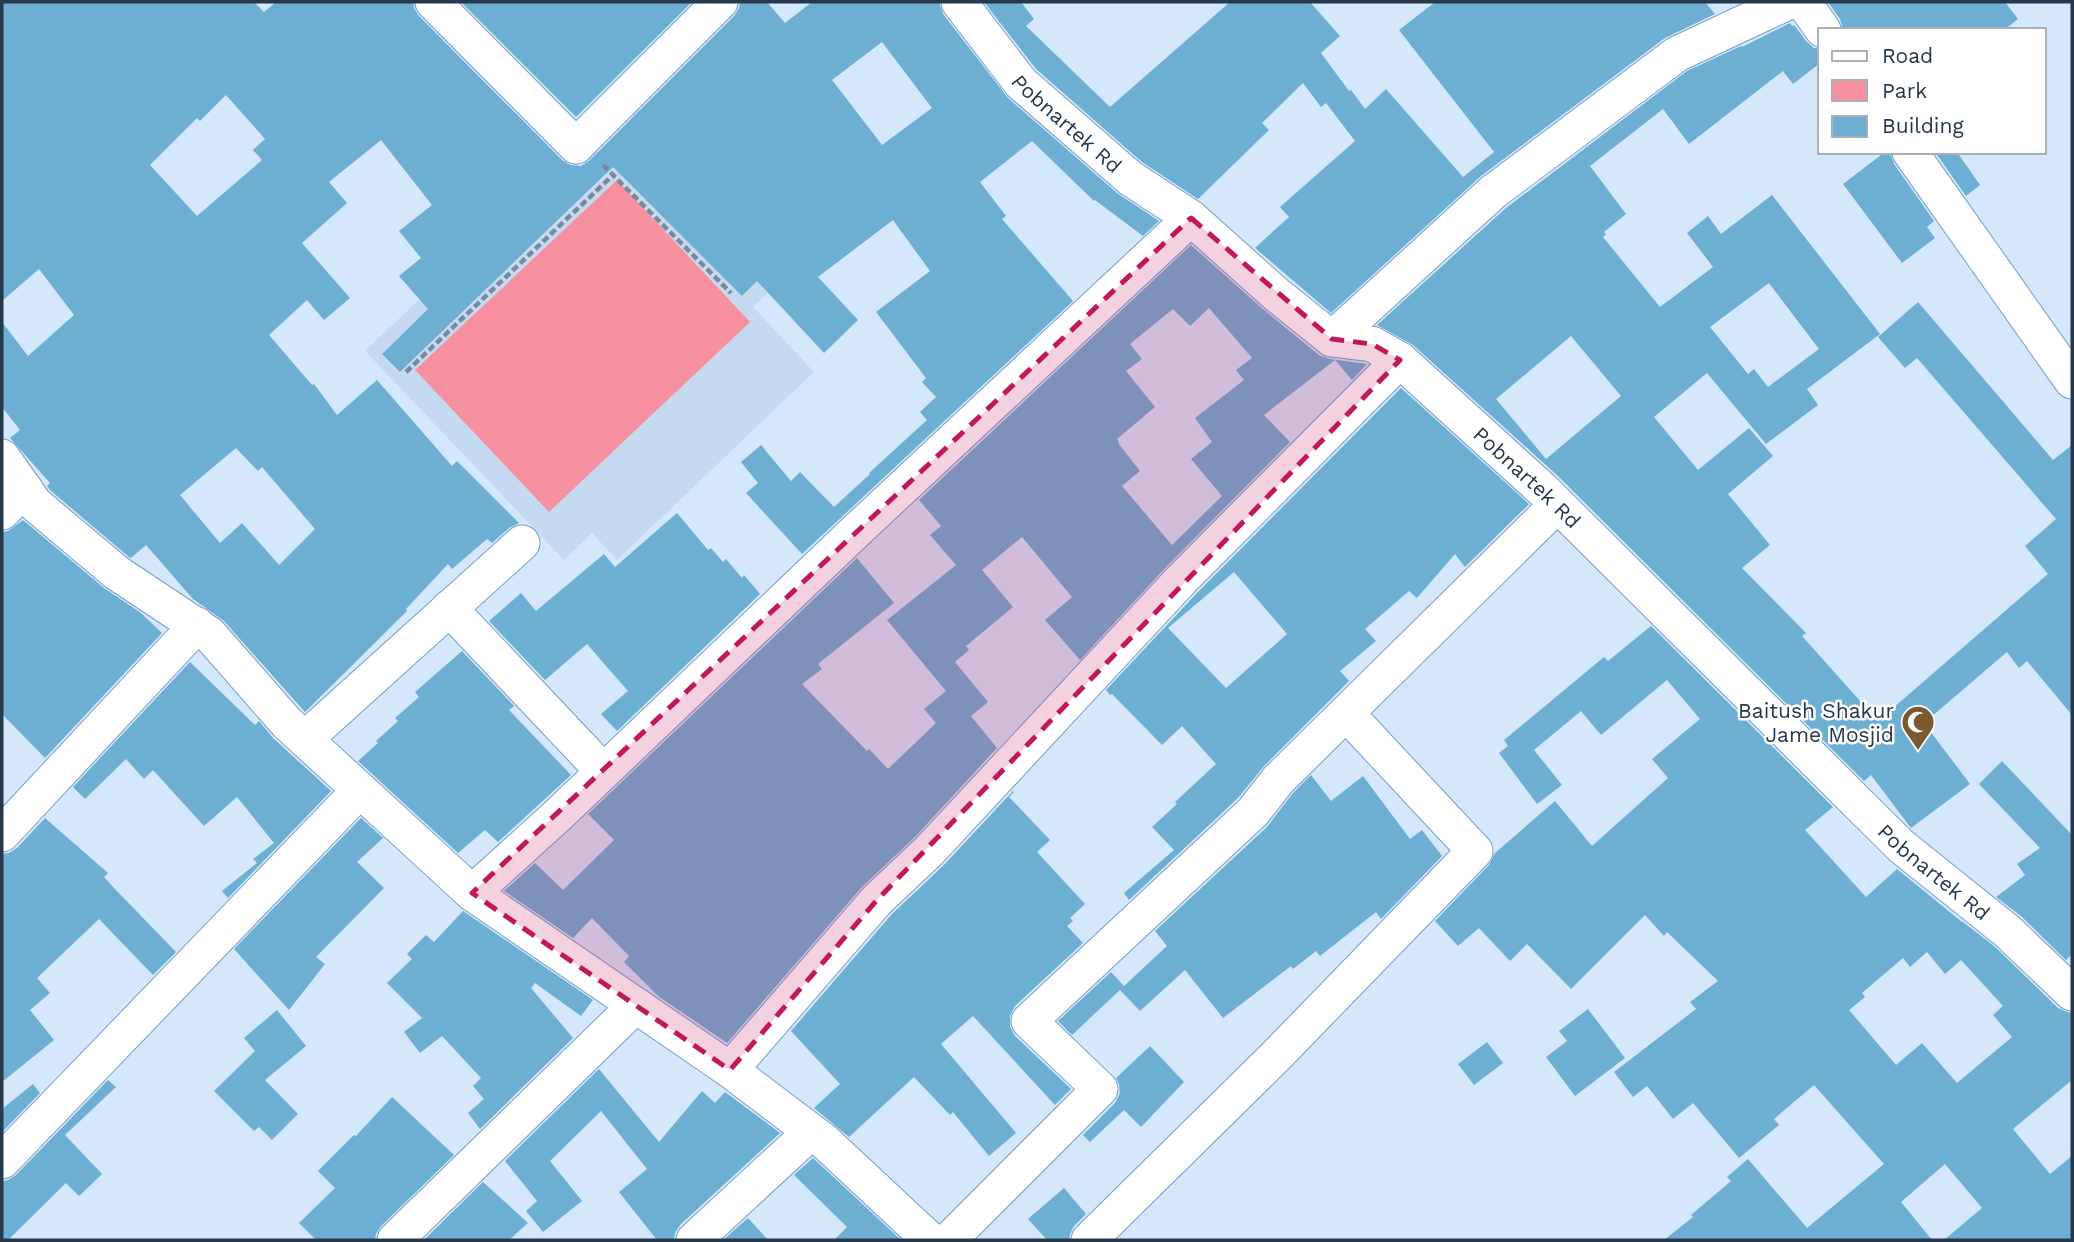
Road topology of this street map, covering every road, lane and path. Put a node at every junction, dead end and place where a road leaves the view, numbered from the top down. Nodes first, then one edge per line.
1 (433, 2) edge
2 (720, 2) edge
3 (958, 2) edge
4 (1788, 2) edge
5 (1803, 2) edge
6 (1822, 28) edge
7 (580, 142) junction
8 (1911, 154) edge
9 (613, 175) junction
10 (1192, 218) junction
11 (731, 293) dead end
12 (1332, 339) junction
13 (1400, 360) junction
14 (406, 372) dead end
15 (2072, 381) edge
16 (2, 457) edge
17 (13, 501) edge
18 (1558, 505) junction
19 (522, 543) dead end
20 (449, 608) junction
21 (197, 625) junction
22 (1346, 713) junction
23 (304, 739) junction
24 (603, 771) junction
25 (360, 790) junction
26 (2, 834) edge
27 (472, 893) junction
28 (2072, 993) edge
29 (636, 1005) junction
30 (730, 1070) junction
31 (811, 1132) junction
32 (2, 1161) edge
33 (395, 1240) edge
34 (694, 1240) edge
35 (930, 1240) edge
36 (949, 1240) edge
37 (1089, 1240) edge

1 - 7 street
2 - 7 street
3 - 10 street, Pobnartek Rd
4 - 12 street
5 - 6 street
7 - 9 path
8 - 15 street
9 - 11 path
9 - 14 path
10 - 12 street, Pobnartek Rd
10 - 24 street
12 - 13 street, Pobnartek Rd
13 - 18 street, Pobnartek Rd
13 - 30 street
16 - 17 street
17 - 21 street
18 - 22 street
18 - 28 street, Pobnartek Rd
19 - 20 street
20 - 23 street
20 - 24 street
21 - 23 street
21 - 26 street
22 - 36 street
22 - 37 street
23 - 25 street
24 - 27 street
25 - 27 street
25 - 32 street
27 - 29 street
29 - 30 street
29 - 33 street
30 - 31 street
31 - 34 street
31 - 35 street

